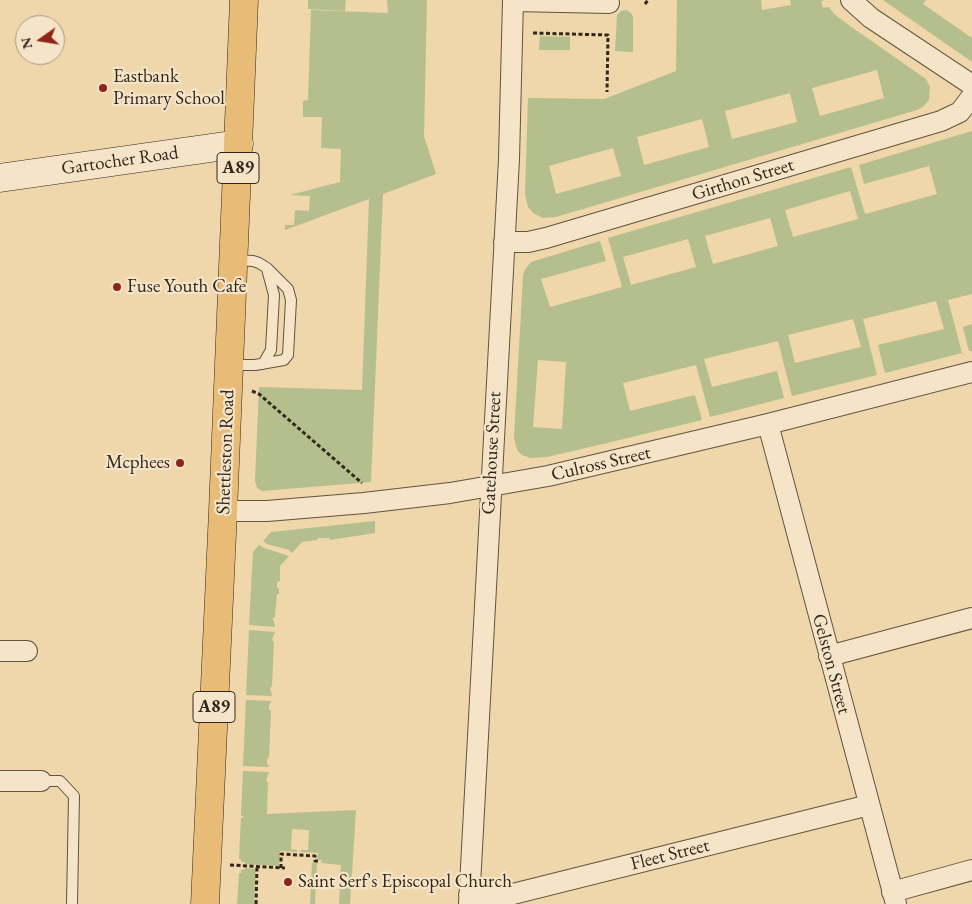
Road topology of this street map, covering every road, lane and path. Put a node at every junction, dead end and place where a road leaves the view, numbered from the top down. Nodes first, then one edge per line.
1 (244, 0) edge
2 (513, 0) edge
3 (648, 0) edge
4 (851, 0) edge
5 (609, 3) dead end
6 (645, 4) dead end
7 (512, 33) junction
8 (972, 85) edge
9 (606, 92) dead end
10 (972, 96) edge
11 (239, 144) junction
12 (0, 178) edge
13 (504, 242) junction
14 (234, 260) junction
15 (267, 268) junction
16 (263, 364) junction
17 (972, 372) edge
18 (229, 378) junction
19 (768, 424) junction
20 (490, 486) junction
21 (368, 502) junction
22 (223, 511) junction
23 (972, 618) edge
24 (0, 651) edge
25 (27, 651) dead end
26 (829, 656) junction
27 (0, 781) edge
28 (41, 781) joint
29 (869, 805) junction
30 (319, 861) dead end
31 (238, 866) dead end
32 (258, 867) junction
33 (972, 870) edge
34 (894, 898) edge
35 (469, 900) edge
36 (72, 904) edge
37 (205, 904) edge
38 (256, 904) edge

1 - 11 main road, Shettleston Road / A89
2 - 5 street, Gatehouse Street
2 - 7 street, Gatehouse Street
3 - 6 path
4 - 8 street
7 - 9 path
7 - 13 street, Gatehouse Street
10 - 13 street, Girthon Street
11 - 12 main road, Gartocher Road
11 - 14 main road, Shettleston Road / A89
13 - 20 street, Gatehouse Street
14 - 15 lane
14 - 18 main road, Shettleston Road / A89
15 - 16 lane
15 - 16 lane
16 - 18 lane
17 - 19 street, Culross Street
18 - 21 path
18 - 22 main road, Shettleston Road / A89
19 - 20 street, Culross Street
19 - 26 street, Gelston Street
20 - 21 street, Culross Street
20 - 35 street, Gatehouse Street
21 - 22 street, Culross Street
22 - 37 main road, Shettleston Road / A89
23 - 26 street
24 - 25 street
26 - 29 street, Gelston Street
27 - 28 street
28 - 36 lane
29 - 34 street, Gelston Street
29 - 35 street, Fleet Street
30 - 32 path
31 - 32 path
32 - 38 path
33 - 34 street

